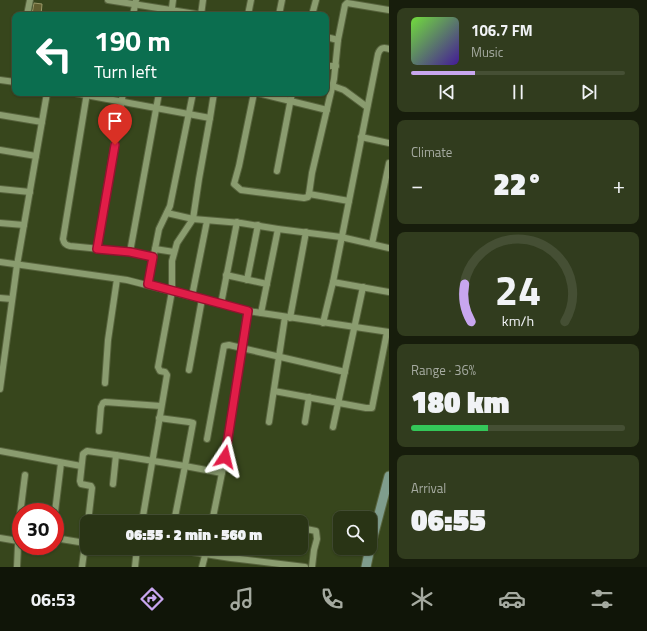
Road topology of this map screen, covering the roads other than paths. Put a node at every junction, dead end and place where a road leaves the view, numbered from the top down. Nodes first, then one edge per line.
1 (30, 0) edge
2 (108, 0) edge
3 (173, 0) edge
4 (203, 0) edge
5 (251, 0) edge
6 (282, 0) edge
7 (316, 0) edge
8 (136, 2) edge
9 (389, 10) edge
10 (28, 12) edge
11 (134, 12) edge
12 (172, 12) edge
13 (202, 12) edge
14 (249, 12) edge
15 (280, 12) edge
16 (313, 12) edge
17 (329, 38) edge
18 (338, 40) junction
19 (389, 49) edge
20 (329, 66) edge
21 (336, 66) junction
22 (0, 80) edge
23 (12, 82) edge
24 (333, 86) junction
25 (47, 96) edge
26 (87, 96) edge
27 (97, 96) edge
28 (123, 96) edge
29 (159, 96) edge
30 (193, 96) edge
31 (214, 96) edge
32 (253, 96) edge
33 (272, 96) edge
34 (292, 96) edge
35 (291, 100) junction
36 (122, 101) junction
37 (367, 107) junction
38 (157, 108) junction
39 (327, 110) junction
40 (0, 115) edge
41 (189, 115) junction
42 (210, 118) junction
43 (42, 122) junction
44 (361, 138) junction
45 (389, 143) edge
46 (0, 150) edge
47 (36, 156) junction
48 (389, 163) edge
49 (276, 171) dead end
50 (0, 189) edge
51 (30, 192) junction
52 (309, 194) junction
53 (349, 201) junction
54 (167, 213) junction
55 (193, 219) junction
56 (207, 220) junction
57 (237, 222) junction
58 (0, 223) edge
59 (24, 225) junction
60 (258, 225) junction
61 (278, 229) junction
62 (306, 232) junction
63 (341, 237) junction
64 (372, 244) junction
65 (389, 248) edge
66 (97, 249) junction
67 (155, 249) junction
68 (130, 252) junction
69 (174, 252) junction
70 (153, 257) junction
71 (0, 262) edge
72 (17, 265) junction
73 (226, 275) junction
74 (117, 279) junction
75 (248, 280) junction
76 (333, 282) junction
77 (148, 284) junction
78 (267, 284) junction
79 (362, 287) junction
80 (172, 291) junction
81 (389, 292) edge
82 (192, 296) junction
83 (0, 298) edge
84 (12, 299) junction
85 (202, 299) junction
86 (221, 304) junction
87 (248, 311) junction
88 (261, 313) junction
89 (288, 317) junction
90 (323, 323) junction
91 (354, 328) junction
92 (388, 332) edge
93 (243, 349) junction
94 (279, 357) junction
95 (189, 370) dead end
96 (345, 372) junction
97 (105, 383) dead end
98 (0, 388) edge
99 (274, 391) junction
100 (309, 398) junction
101 (338, 402) junction
102 (161, 406) junction
103 (158, 418) junction
104 (269, 422) dead end
105 (305, 422) dead end
106 (333, 427) dead end
107 (99, 431) dead end
108 (207, 439) dead end
109 (0, 451) edge
110 (116, 455) junction
111 (152, 461) junction
112 (61, 462) junction
113 (81, 466) junction
114 (185, 466) junction
115 (222, 473) junction
116 (25, 475) dead end
117 (389, 476) edge
118 (113, 484) dead end
119 (22, 503) edge
120 (56, 503) edge
121 (89, 515) edge
122 (143, 515) edge
123 (175, 515) edge
124 (213, 515) edge
125 (377, 521) edge
126 (308, 529) edge
127 (0, 538) edge
128 (12, 540) edge
129 (64, 540) edge
130 (80, 542) edge
131 (17, 555) edge
132 (84, 555) edge
133 (137, 555) edge
134 (205, 555) edge
135 (224, 555) edge
136 (369, 555) edge
137 (241, 559) junction
138 (17, 567) edge
139 (82, 567) edge
140 (135, 567) edge
141 (202, 567) edge
142 (240, 567) edge
143 (305, 567) edge
144 (312, 567) edge
145 (366, 567) edge

1 - 10 street
2 - 8 street
3 - 12 street
4 - 13 street
5 - 14 street
6 - 15 street
7 - 16 street
8 - 11 street
8 - 12 street
9 - 18 street
17 - 18 street
18 - 21 street
19 - 37 street
20 - 21 street
21 - 24 street
22 - 23 street
24 - 37 street
24 - 39 street
25 - 43 street
26 - 66 street
27 - 36 street
28 - 36 street
29 - 38 street
30 - 41 street
31 - 42 street
32 - 52 street
33 - 35 street
34 - 35 street
35 - 39 street
35 - 49 street
36 - 38 street
36 - 66 street
37 - 44 street
38 - 41 street
38 - 68 street
39 - 52 street
40 - 43 street
41 - 42 street
41 - 54 street
42 - 55 street
43 - 47 street
44 - 45 street
44 - 53 street
46 - 47 street
47 - 51 street
48 - 64 street
50 - 51 street
51 - 59 street
52 - 53 street
53 - 63 street
54 - 55 street
54 - 67 street
55 - 56 street
55 - 69 street
56 - 57 street
56 - 82 street
57 - 60 street
57 - 73 street
58 - 59 street
59 - 72 street
60 - 61 street
60 - 75 street
61 - 62 street
61 - 78 street
62 - 63 street
62 - 89 street
63 - 64 street
63 - 76 street
64 - 65 street
66 - 68 street
67 - 69 street
67 - 70 street
68 - 70 street
69 - 80 street
70 - 77 street
71 - 72 street
72 - 74 street
72 - 84 street
73 - 75 street
73 - 86 street
74 - 77 street
74 - 97 street
75 - 78 street
76 - 79 street
76 - 90 street
77 - 80 street
78 - 88 street
79 - 81 street
79 - 91 street
80 - 82 street
80 - 102 street
82 - 85 street
83 - 84 street
84 - 98 street
85 - 86 street
85 - 95 street
86 - 87 street
87 - 88 street
87 - 93 street
88 - 89 street
89 - 90 street
89 - 94 street
90 - 91 street
91 - 92 street
91 - 96 street
92 - 101 street
93 - 94 street
93 - 108 street
93 - 115 street
94 - 96 street
94 - 99 street
96 - 101 street
99 - 100 street
99 - 104 street
100 - 101 street
100 - 105 street
101 - 106 street
102 - 103 street
102 - 107 street
103 - 111 street
103 - 114 street
109 - 112 street
110 - 111 street
110 - 113 street
110 - 118 street
111 - 114 street
111 - 122 street
112 - 113 street
112 - 120 street
113 - 121 street
114 - 115 street
114 - 123 street
115 - 124 street
116 - 119 street
117 - 125 main road
126 - 144 street
127 - 128 street
129 - 130 street
131 - 138 street
132 - 139 street
133 - 140 street
134 - 141 street
135 - 137 street
136 - 145 main road
137 - 142 street
137 - 143 street

